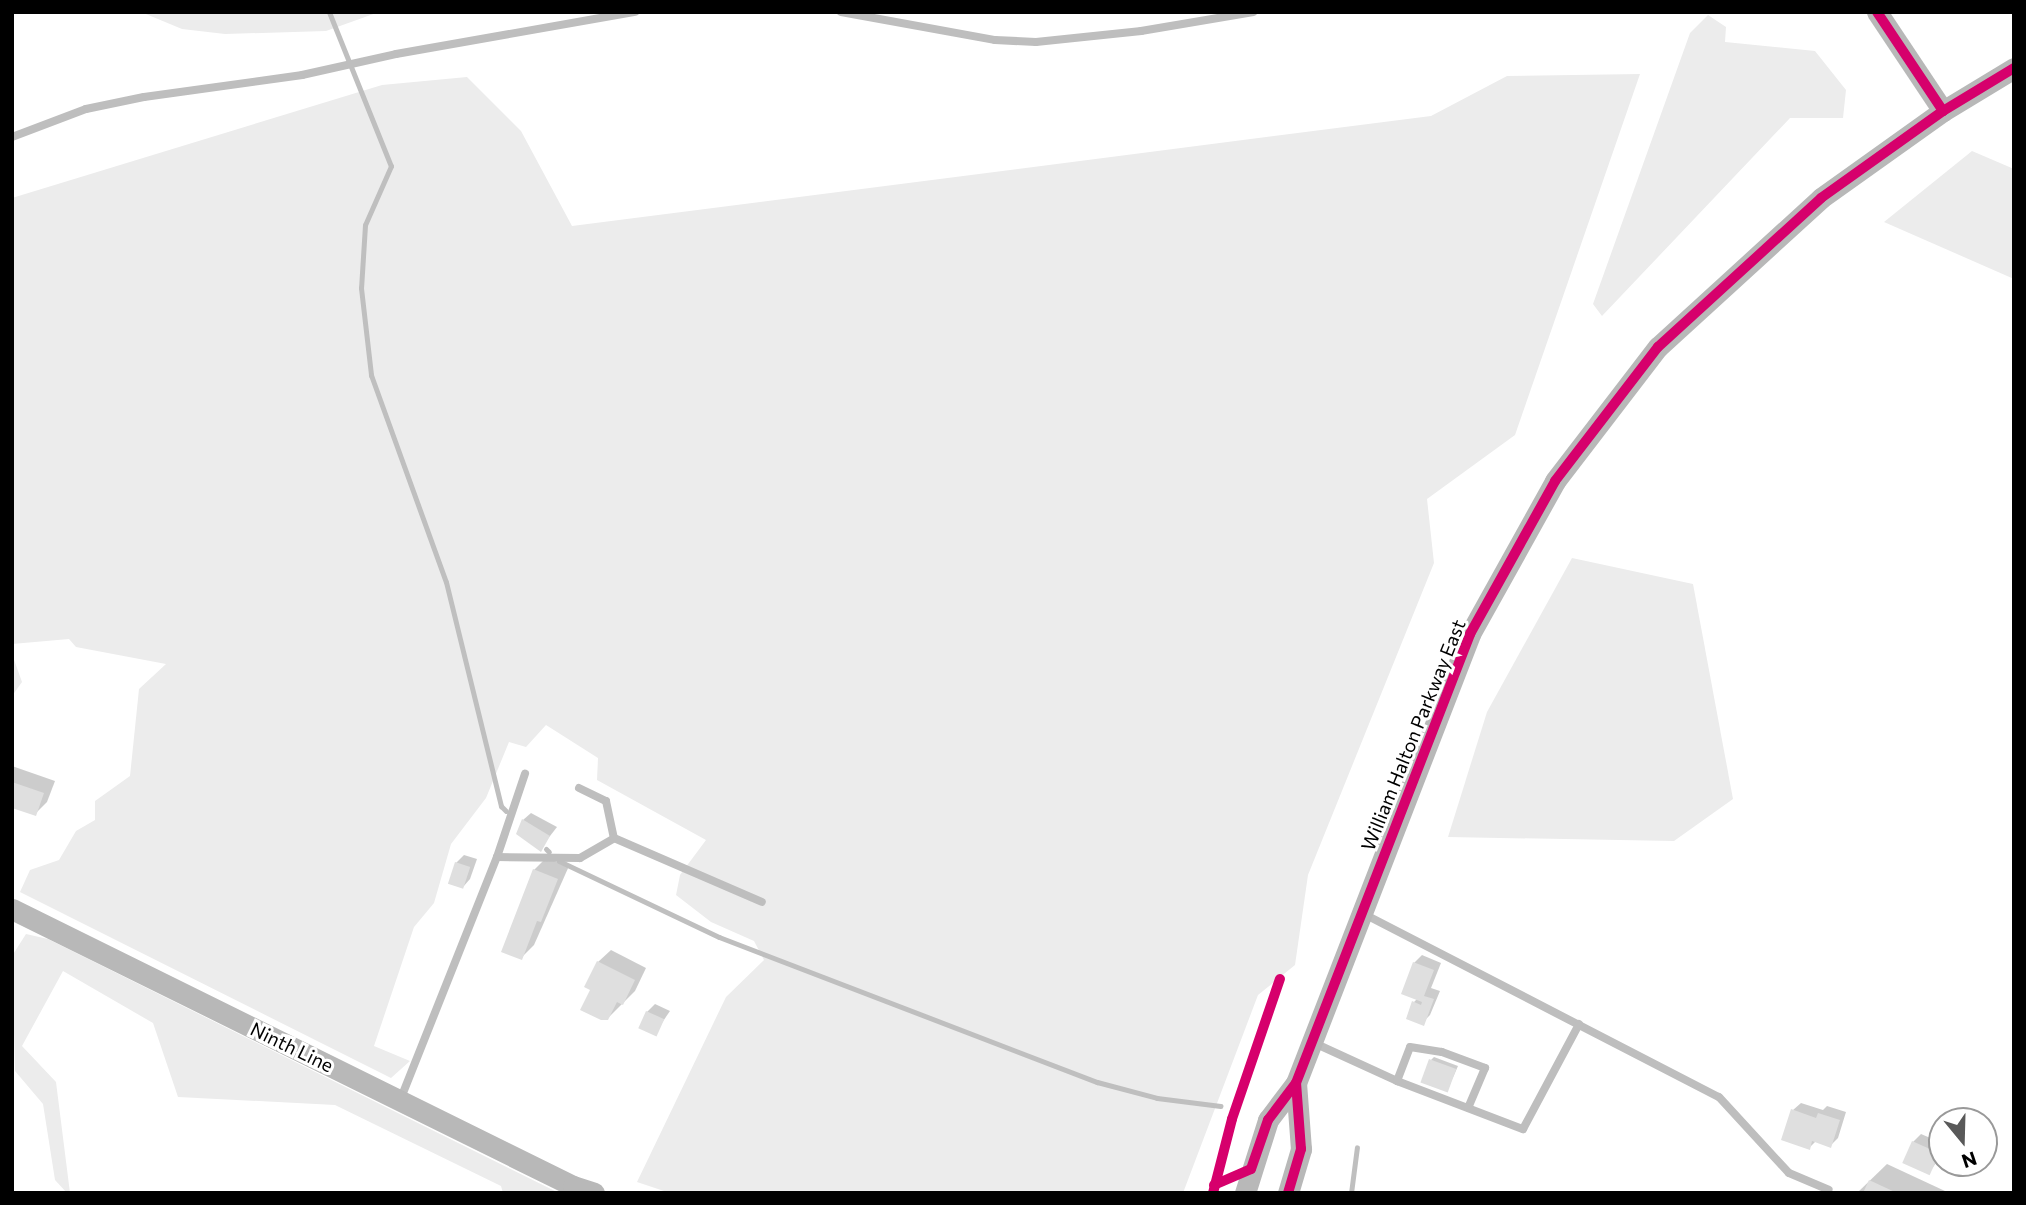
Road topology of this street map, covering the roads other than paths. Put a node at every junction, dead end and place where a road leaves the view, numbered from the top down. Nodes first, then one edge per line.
1 (635, 12) edge
2 (841, 12) edge
3 (1254, 12) edge
4 (1877, 12) edge
5 (2014, 68) edge
6 (1943, 111) junction
7 (12, 137) edge
8 (525, 774) dead end
9 (579, 788) dead end
10 (614, 838) junction
11 (497, 857) junction
12 (762, 902) dead end
13 (12, 909) edge
14 (1362, 913) junction
15 (1579, 1024) junction
16 (1312, 1041) junction
17 (1397, 1081) junction
18 (1296, 1083) junction
19 (400, 1100) junction
20 (1468, 1108) junction
21 (578, 1189) edge
22 (1829, 1190) dead end
23 (593, 1193) edge
24 (1245, 1193) edge
25 (1288, 1193) edge

1 - 7 lane
2 - 3 lane
4 - 6 main road
5 - 6 main road, William Halton Parkway East
6 - 14 main road, William Halton Parkway East
8 - 11 lane
9 - 10 lane
10 - 11 lane
10 - 12 lane
11 - 19 lane
13 - 19 main road, Ninth Line
14 - 15 lane
14 - 16 main road, William Halton Parkway East
15 - 20 lane
15 - 22 lane
16 - 17 lane
16 - 18 main road, William Halton Parkway East
17 - 20 lane
17 - 20 lane
18 - 24 main road, William Halton Parkway East
18 - 25 main road, William Halton Parkway East
19 - 21 main road, Ninth Line
21 - 23 main road, Ninth Line

